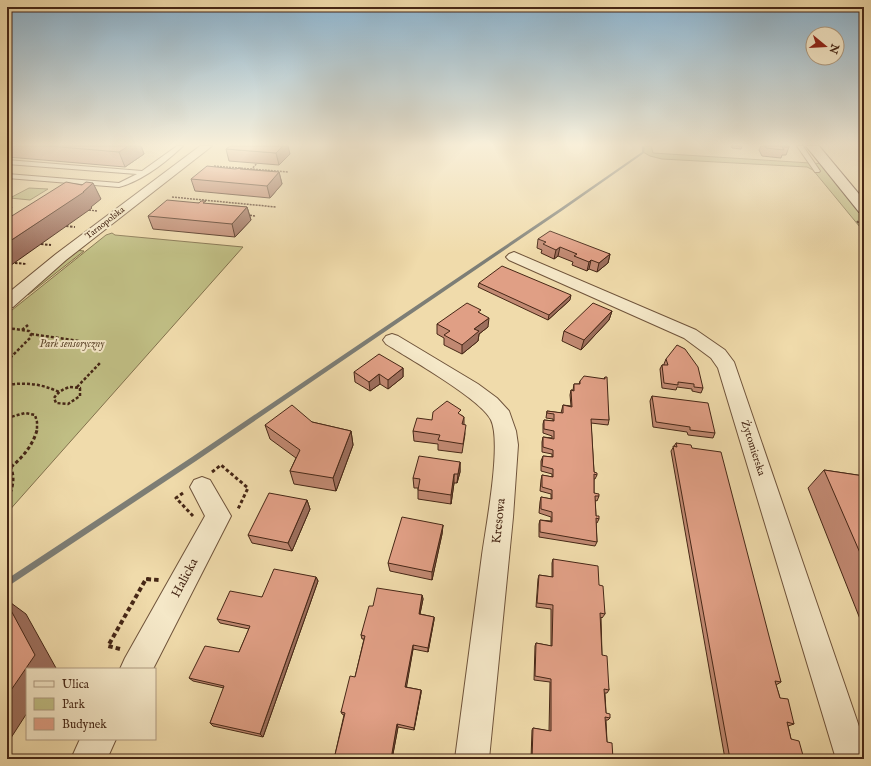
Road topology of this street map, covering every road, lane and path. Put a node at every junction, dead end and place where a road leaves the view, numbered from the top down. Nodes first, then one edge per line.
1 (14, 182) edge
2 (79, 182) edge
3 (128, 182) edge
4 (160, 182) edge
5 (842, 182) edge
6 (95, 191) dead end
7 (172, 197) dead end
8 (276, 207) dead end
9 (864, 209) edge
10 (242, 215) edge
11 (256, 216) dead end
12 (514, 257) dead end
13 (15, 263) dead end
14 (31, 265) dead end
15 (7, 303) edge
16 (28, 325) dead end
17 (7, 328) edge
18 (22, 330) junction
19 (31, 334) junction
20 (79, 340) dead end
21 (392, 340) dead end
22 (7, 361) edge
23 (100, 363) dead end
24 (7, 385) edge
25 (77, 387) junction
26 (59, 392) junction
27 (7, 418) edge
28 (7, 461) edge
29 (11, 467) junction
30 (202, 486) dead end
31 (7, 500) edge
32 (163, 574) dead end
33 (126, 662) edge
34 (98, 740) edge
35 (88, 759) edge
36 (472, 759) edge
37 (853, 759) edge

1 - 6 lane
2 - 3 lane
4 - 15 street, Tarnopolska
5 - 9 street
7 - 8 path
10 - 11 path
12 - 37 street, Żytomierska
13 - 14 path
16 - 18 path
17 - 18 path
18 - 19 path
19 - 20 path
19 - 22 path
21 - 36 street, Kresowa
23 - 25 path
24 - 26 path
25 - 26 path
25 - 26 path
27 - 29 path
28 - 29 path
29 - 31 path
30 - 33 street, Halicka
32 - 33 path
34 - 35 street

